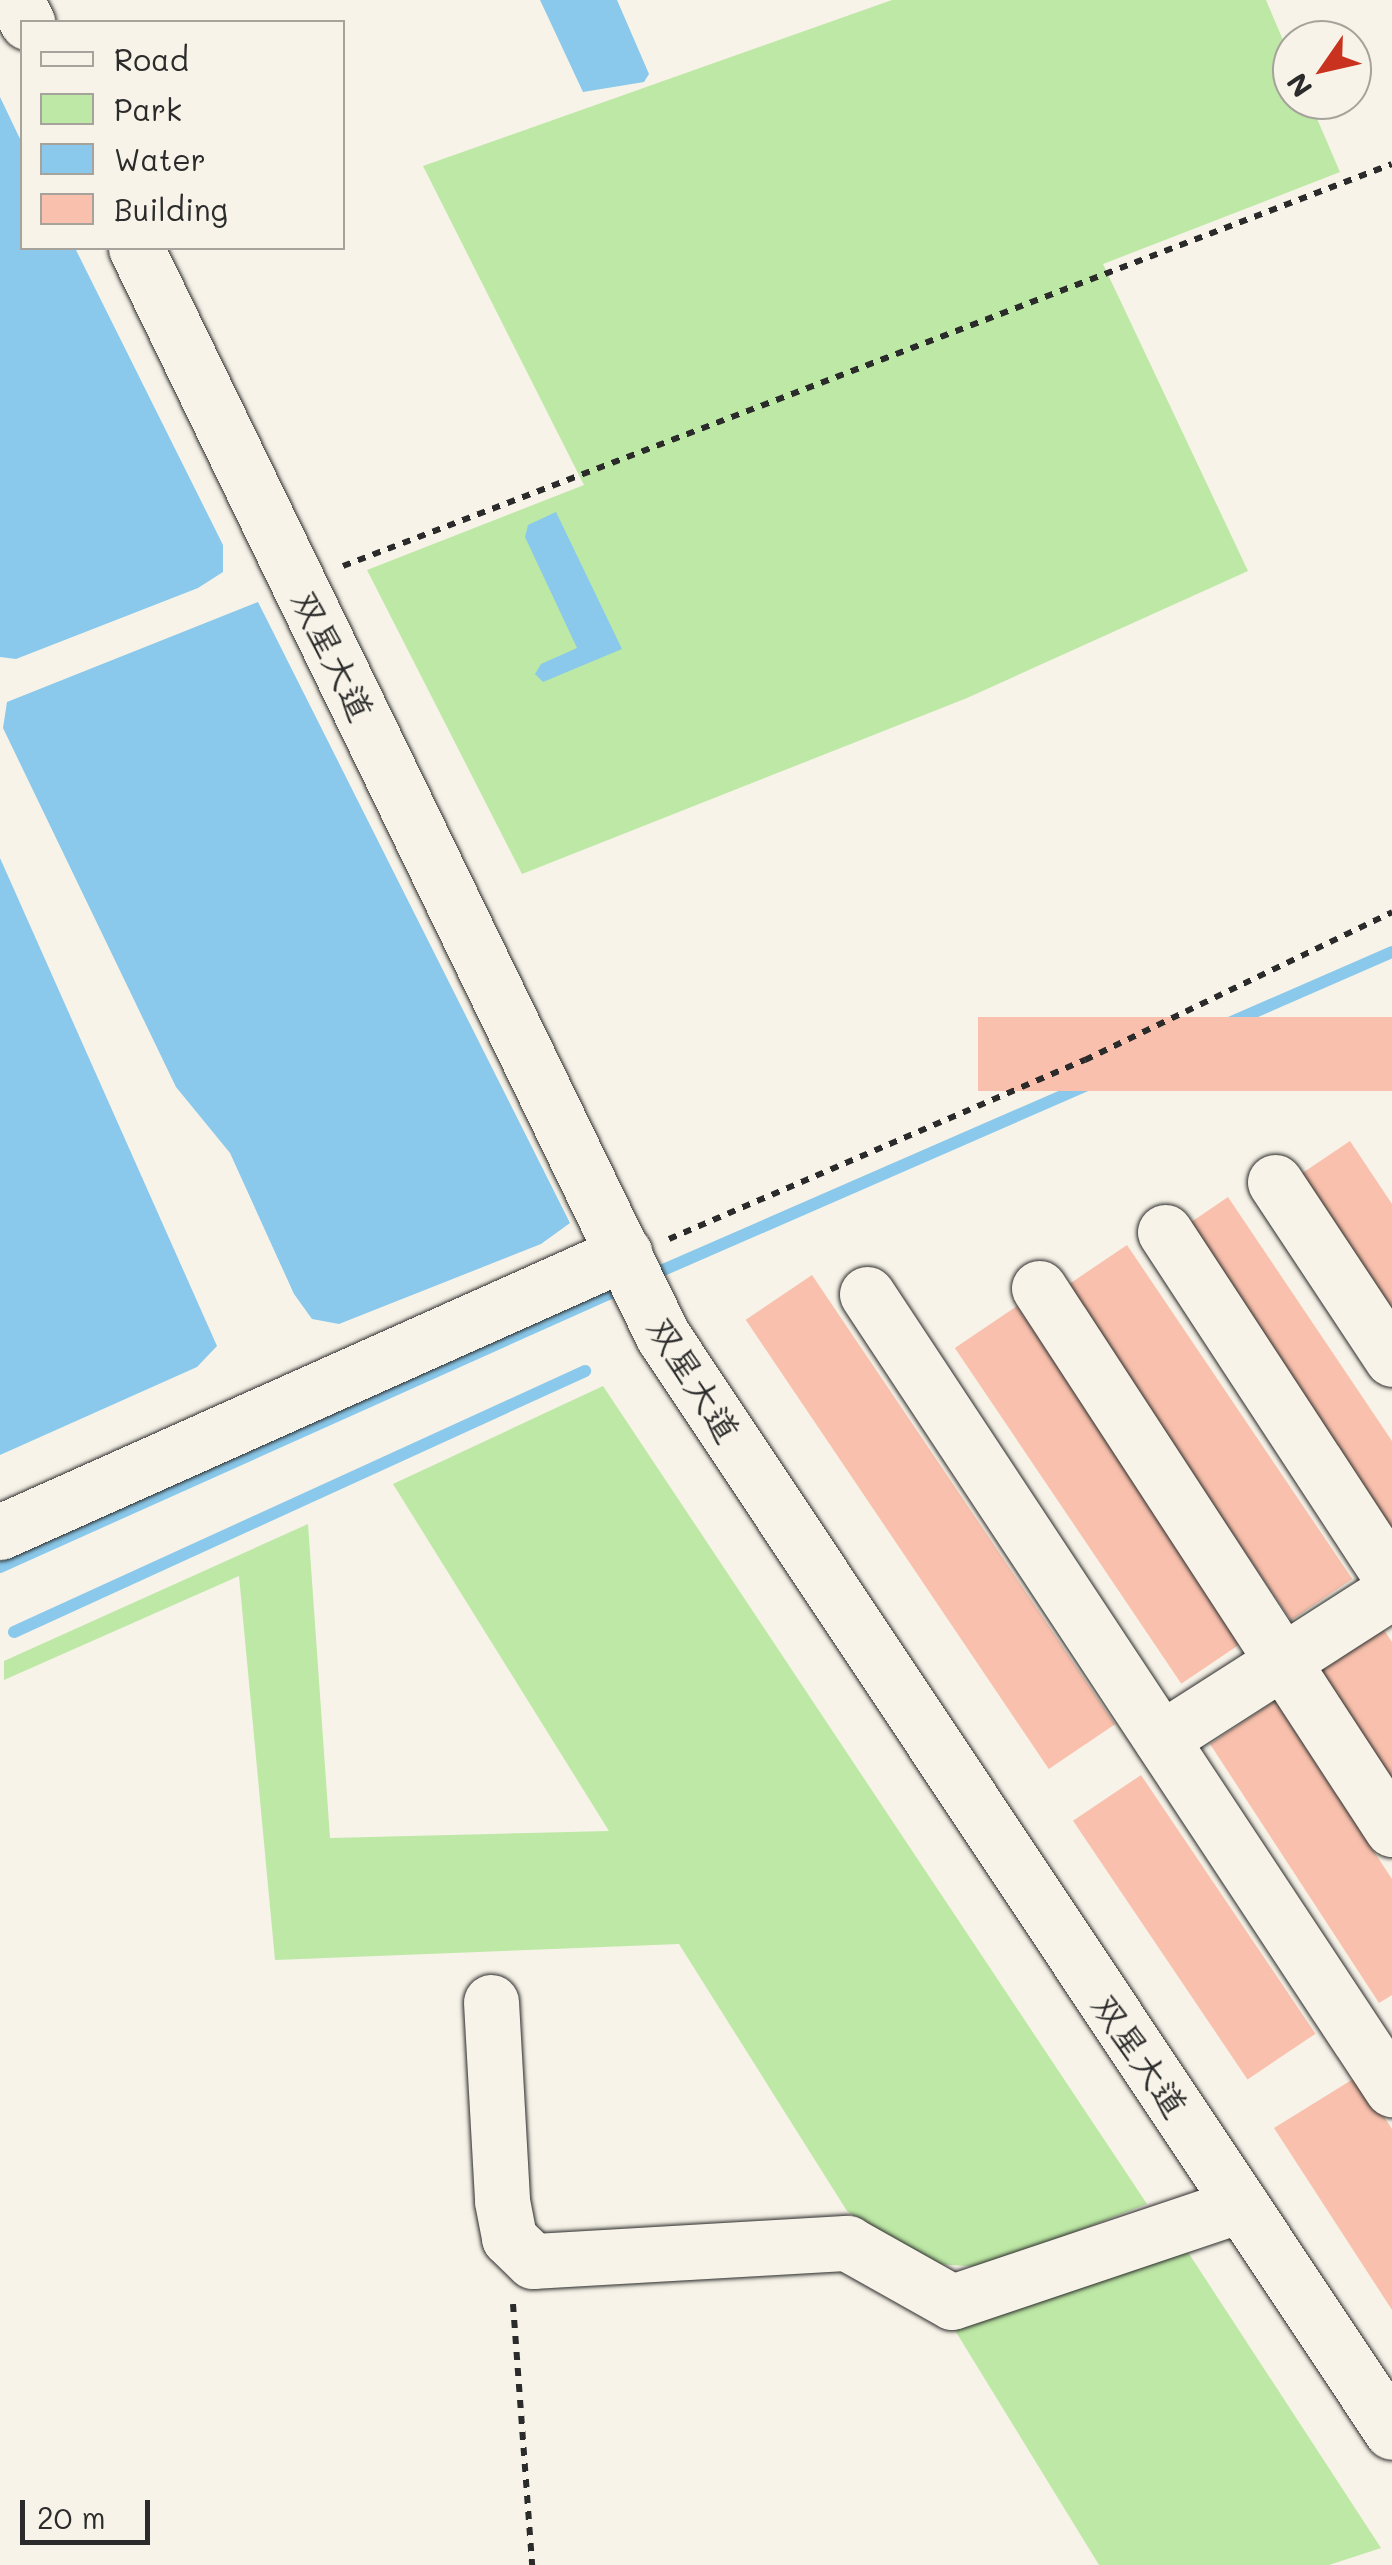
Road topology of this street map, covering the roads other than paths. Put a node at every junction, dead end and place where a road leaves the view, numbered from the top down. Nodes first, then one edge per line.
1 (137, 250) edge
2 (1275, 1182) dead end
3 (1165, 1232) dead end
4 (633, 1272) junction
5 (1039, 1288) dead end
6 (867, 1294) dead end
7 (1392, 1358) edge
8 (0, 1532) edge
9 (1392, 1579) edge
10 (1392, 1591) edge
11 (1283, 1662) junction
12 (1161, 1740) junction
13 (1392, 1829) edge
14 (490, 2002) dead end
15 (1392, 2089) edge
16 (1241, 2205) junction
17 (1392, 2432) edge

1 - 4 street, 双星大道
2 - 7 street
3 - 9 street
4 - 8 street
4 - 16 street, 双星大道
5 - 11 street
6 - 12 street
10 - 11 street
11 - 12 street
11 - 13 street
12 - 15 street
14 - 16 street
16 - 17 street, 双星大道

